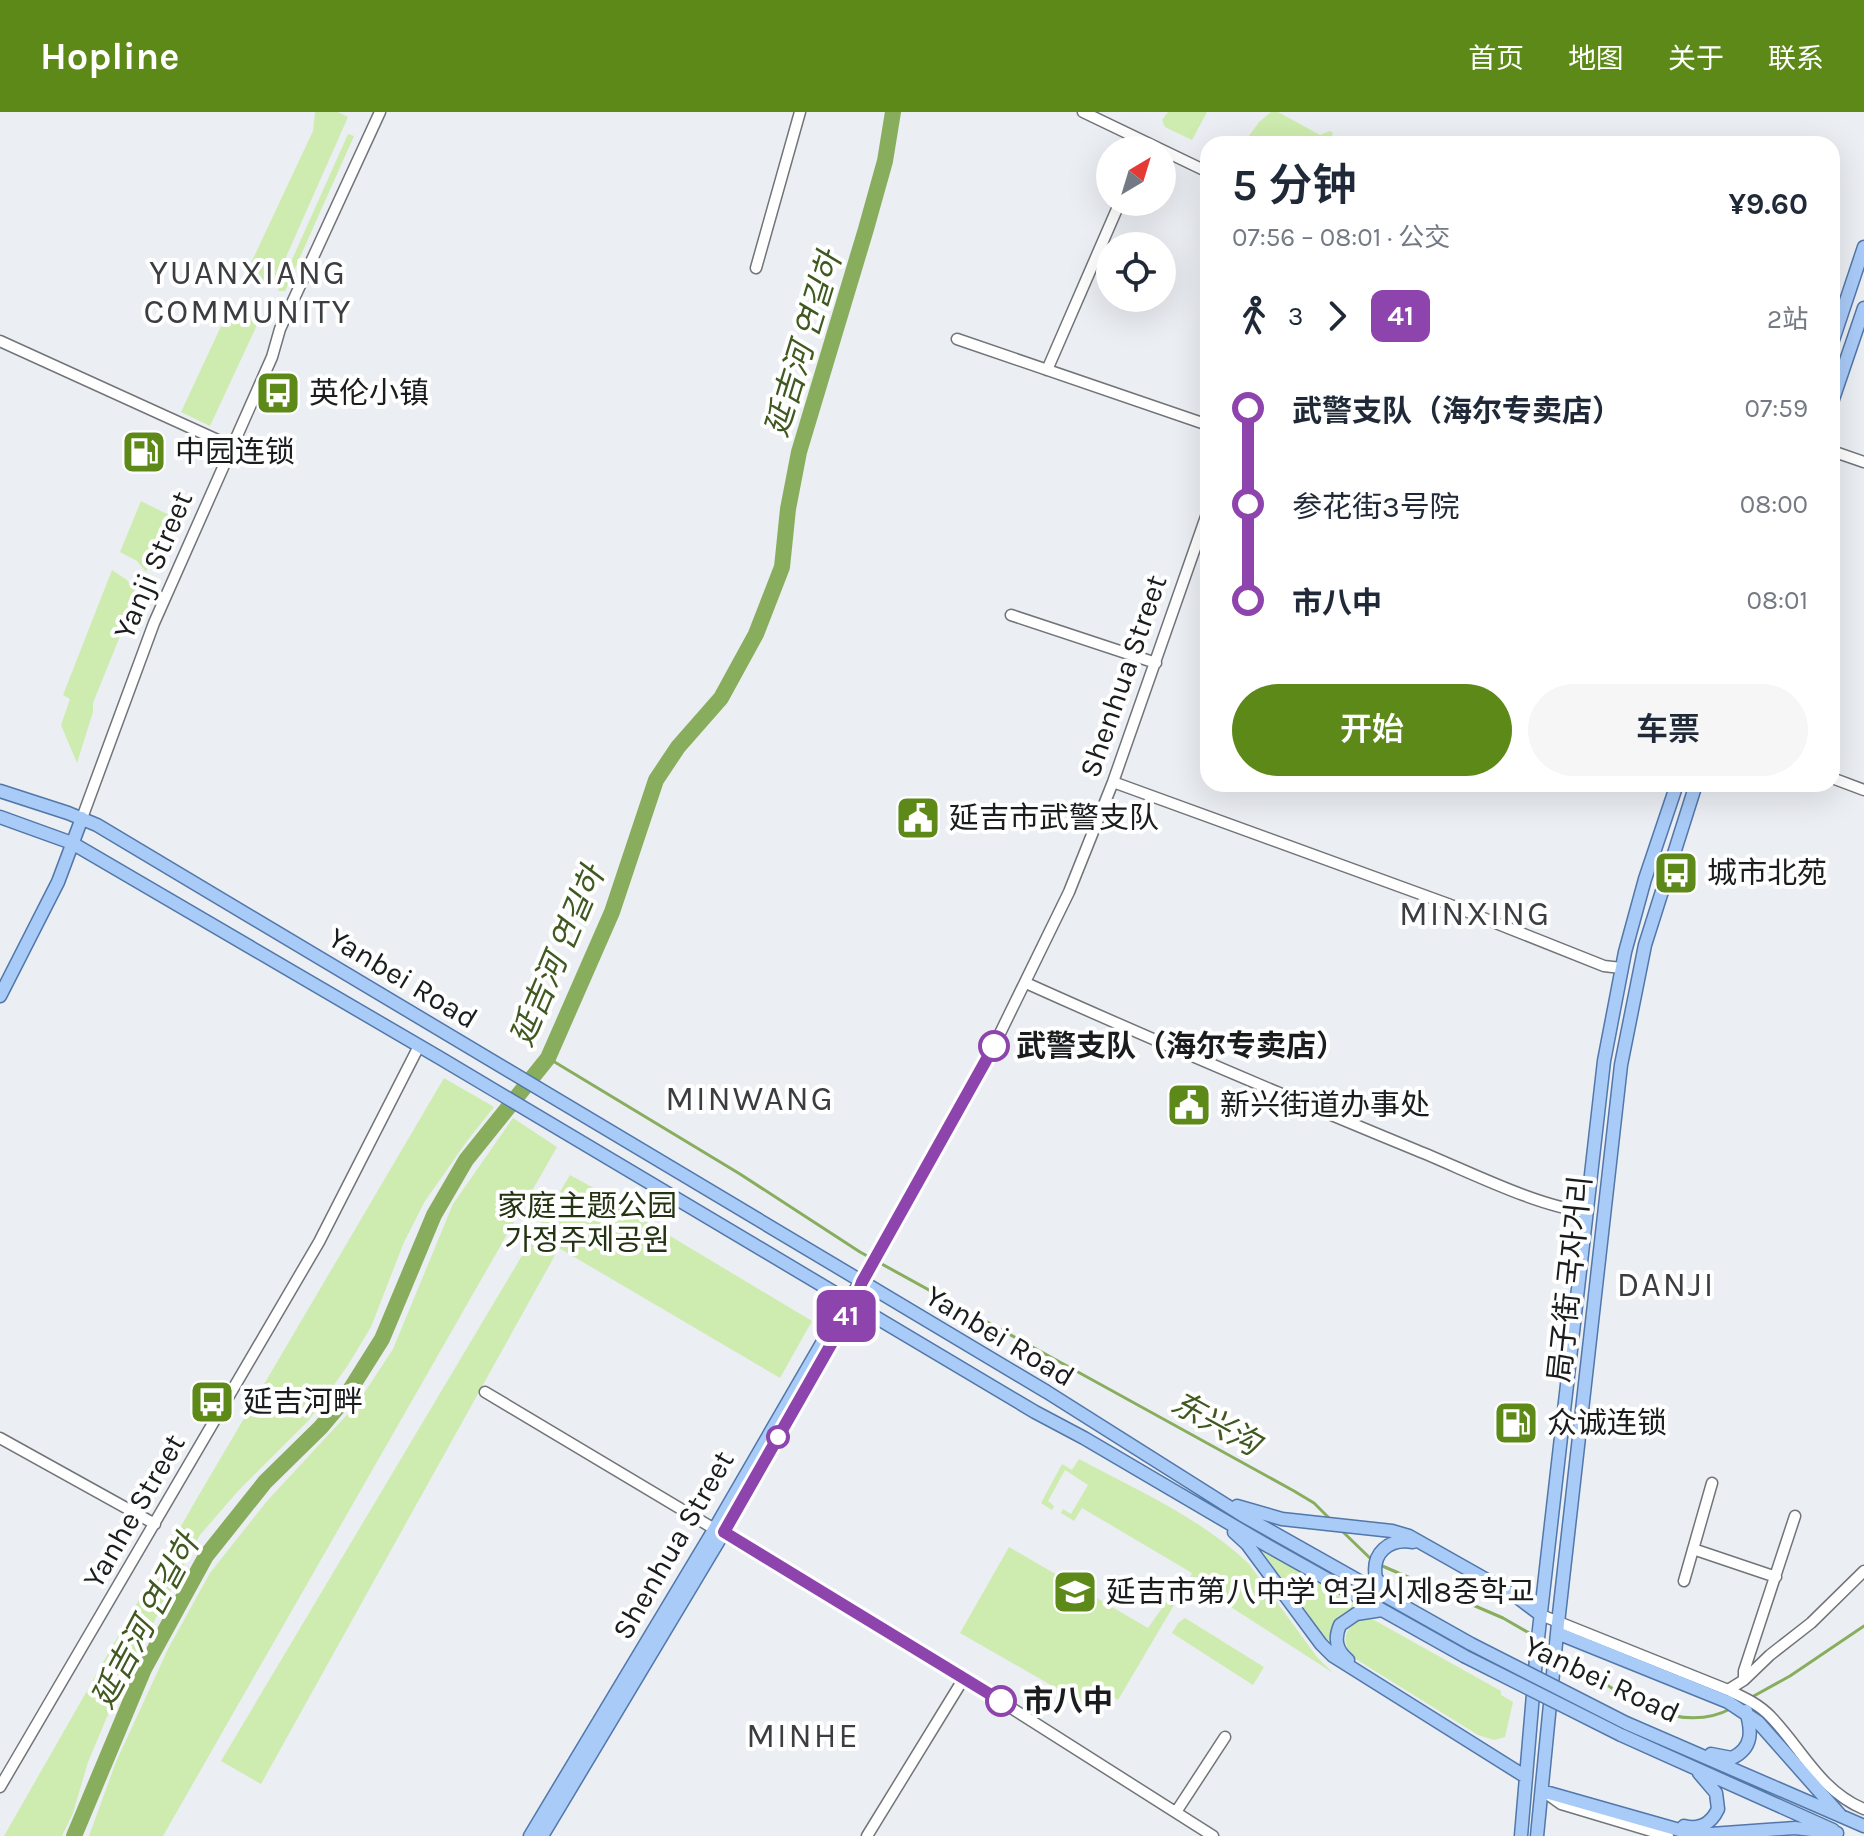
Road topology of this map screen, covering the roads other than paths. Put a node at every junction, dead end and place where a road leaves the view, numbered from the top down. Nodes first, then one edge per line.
1 (380, 112) edge
2 (800, 112) edge
3 (1083, 112) edge
4 (1126, 136) edge
5 (1176, 159) edge
6 (1200, 169) edge
7 (1114, 216) edge
8 (1864, 247) edge
9 (756, 268) dead end
10 (1864, 308) edge
11 (1840, 319) edge
12 (957, 339) dead end
13 (0, 341) edge
14 (1047, 370) junction
15 (1840, 378) edge
16 (1200, 422) edge
17 (233, 447) junction
18 (1840, 454) edge
19 (1864, 462) edge
20 (1200, 534) edge
21 (1011, 615) dead end
22 (1156, 663) junction
23 (1840, 781) edge
24 (1113, 782) junction
25 (1864, 790) edge
26 (0, 791) edge
27 (1674, 792) edge
28 (1693, 792) edge
29 (0, 817) edge
30 (82, 818) junction
31 (72, 843) junction
32 (1621, 968) junction
33 (1026, 983) junction
34 (0, 996) edge
35 (419, 1046) junction
36 (1587, 1212) junction
37 (862, 1282) junction
38 (850, 1302) junction
39 (485, 1392) dead end
40 (0, 1438) edge
41 (1712, 1483) dead end
42 (1226, 1503) junction
43 (1218, 1515) junction
44 (1795, 1516) dead end
45 (155, 1524) junction
46 (719, 1530) junction
47 (1693, 1549) junction
48 (1864, 1571) edge
49 (1776, 1577) junction
50 (1684, 1581) dead end
51 (1384, 1610) junction
52 (1409, 1610) junction
53 (1540, 1620) junction
54 (1557, 1631) junction
55 (1467, 1650) junction
56 (964, 1678) junction
57 (1744, 1680) junction
58 (1732, 1696) junction
59 (1751, 1708) junction
60 (1225, 1737) dead end
61 (1696, 1752) junction
62 (1691, 1765) junction
63 (1526, 1775) junction
64 (0, 1787) edge
65 (1542, 1788) junction
66 (1864, 1809) edge
67 (1176, 1812) junction
68 (1841, 1816) junction
69 (1864, 1826) edge
70 (1840, 1835) edge
71 (530, 1836) edge
72 (542, 1836) edge
73 (867, 1836) edge
74 (1213, 1836) edge
75 (1521, 1836) edge
76 (1537, 1836) edge
77 (1668, 1836) edge

1 - 17 street, Yanji Street
2 - 9 street
3 - 4 street
5 - 6 street
7 - 14 street
8 - 11 main road
10 - 15 main road
12 - 14 street
13 - 17 street
14 - 16 street
17 - 30 street, Yanji Street
18 - 19 street
20 - 22 street, Shenhua Street
21 - 22 street
22 - 24 street, Shenhua Street
23 - 25 street
24 - 32 street
24 - 33 street, Shenhua Street
26 - 30 main road, Yanbei Road
27 - 32 main road, 局子街 국자거리
28 - 54 main road, 局子街 국자거리
29 - 31 main road, Yanbei Road
30 - 31 main road, Yanji Street
30 - 37 main road, Yanbei Road
31 - 34 main road, Yanji Street
31 - 35 main road, Yanbei Road
32 - 36 main road, 局子街 국자거리
33 - 36 street
33 - 37 street, Shenhua Street
35 - 38 main road, Yanbei Road
35 - 45 street, Yanhe Street
36 - 53 main road, 局子街 국자거리
37 - 38 main road, Shenhua Street
37 - 42 main road, Yanbei Road
38 - 43 main road, Yanbei Road
38 - 46 main road, Shenhua Street
39 - 46 street
40 - 45 street
41 - 47 street
42 - 52 main road, Yanbei Road
42 - 53 main road
43 - 51 main road, Yanbei Road
43 - 63 main road
44 - 49 street
45 - 64 street, Yanhe Street
46 - 56 street
46 - 71 main road, Shenhua Street
46 - 72 main road, Shenhua Street
47 - 49 street
47 - 50 street
48 - 57 street
49 - 57 street
51 - 55 main road, Yanbei Road
51 - 63 main road
52 - 53 main road
52 - 55 main road, Yanbei Road
53 - 54 street
53 - 63 main road, 局子街 국자거리
54 - 58 main road
54 - 65 main road, 局子街 국자거리
55 - 61 main road, Yanbei Road, bridge
55 - 62 main road, Yanbei Road, bridge
56 - 67 street
56 - 73 street
57 - 58 street
58 - 59 main road
59 - 61 main road
59 - 66 street
59 - 68 main road
60 - 67 street
61 - 68 main road, Yanbei Road
62 - 65 main road
62 - 70 main road, Yanbei Road
63 - 75 main road, 局子街 국자거리
65 - 70 main road
65 - 76 main road, 局子街 국자거리
65 - 77 street
67 - 74 street
68 - 69 main road, Yanbei Road

